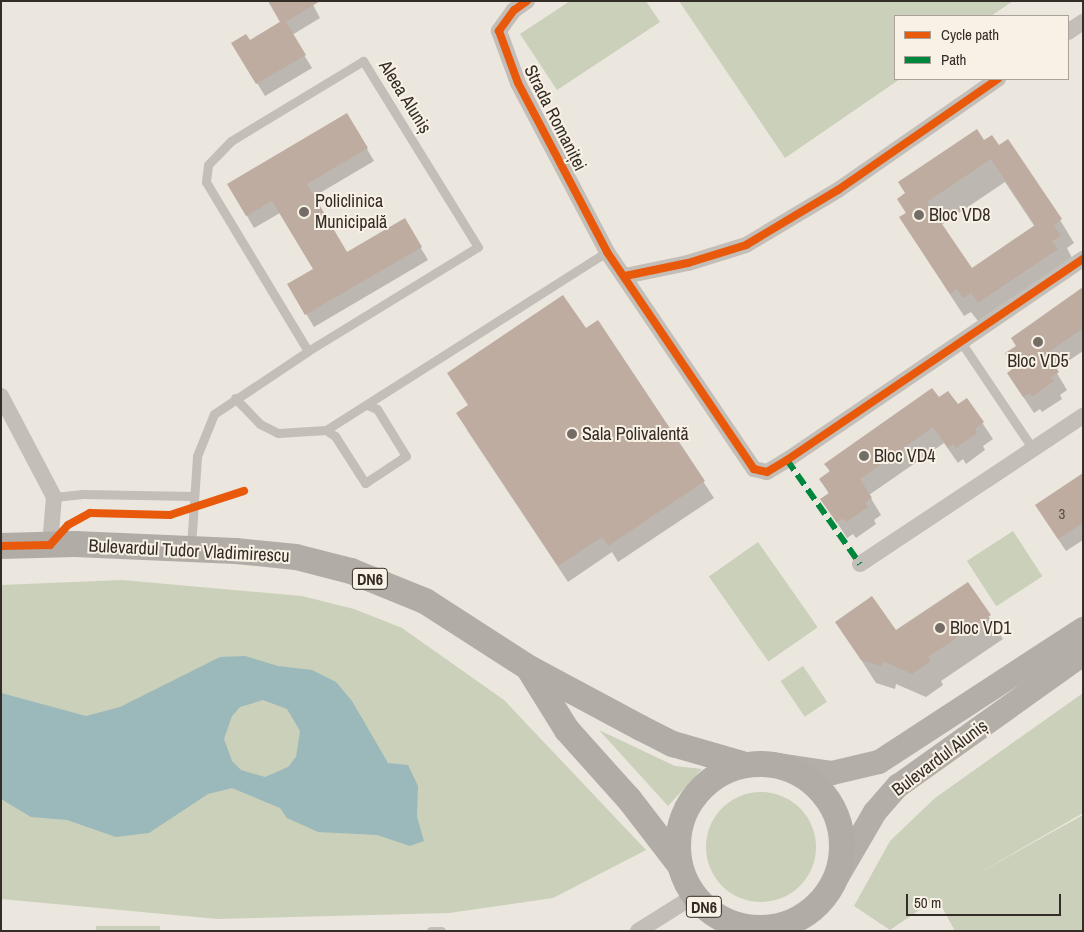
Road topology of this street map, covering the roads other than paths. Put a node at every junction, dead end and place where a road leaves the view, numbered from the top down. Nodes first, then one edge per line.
1 (527, 1) edge
2 (1083, 22) edge
3 (1069, 31) edge
4 (997, 80) edge
5 (607, 252) junction
6 (1083, 259) edge
7 (625, 276) junction
8 (961, 342) junction
9 (308, 351) junction
10 (1, 396) edge
11 (235, 398) junction
12 (367, 405) junction
13 (1083, 416) edge
14 (326, 430) junction
15 (1033, 449) junction
16 (54, 496) junction
17 (192, 496) junction
18 (50, 545) junction
19 (1, 546) edge
20 (191, 549) junction
21 (860, 564) dead end
22 (1083, 629) edge
23 (1083, 654) edge
24 (529, 668) junction
25 (742, 764) junction
26 (772, 764) junction
27 (680, 864) junction
28 (829, 891) junction
29 (709, 913) edge
30 (808, 922) edge
31 (431, 931) edge
32 (441, 931) edge
33 (638, 931) edge

1 - 5 street, Strada Romaniței
2 - 3 street
4 - 7 street
5 - 7 street
5 - 12 lane
6 - 8 street
7 - 8 street
8 - 15 lane
9 - 9 lane, Aleea Aluniș
9 - 11 lane, Aleea Aluniș
10 - 16 street
11 - 14 lane
11 - 17 lane, Aleea Aluniș
12 - 14 lane
12 - 14 lane
13 - 15 street
15 - 21 street
16 - 17 lane
16 - 18 street
17 - 20 lane, Aleea Aluniș
18 - 19 main road, Bulevardul Tudor Vladimirescu / DN6
18 - 20 main road, Bulevardul Tudor Vladimirescu / DN6
20 - 24 main road, Bulevardul Tudor Vladimirescu / DN6
22 - 26 main road, Bulevardul Aluniș
23 - 28 main road, Bulevardul Aluniș
24 - 25 main road, Bulevardul Tudor Vladimirescu / DN6
24 - 27 main road, Bulevardul Tudor Vladimirescu / DN6
25 - 26 main road, DN6
25 - 27 main road, DN6
26 - 28 main road, DN6
27 - 29 main road, DN6
28 - 30 main road, DN6
29 - 30 main road, DN6
29 - 33 street
31 - 32 lane

